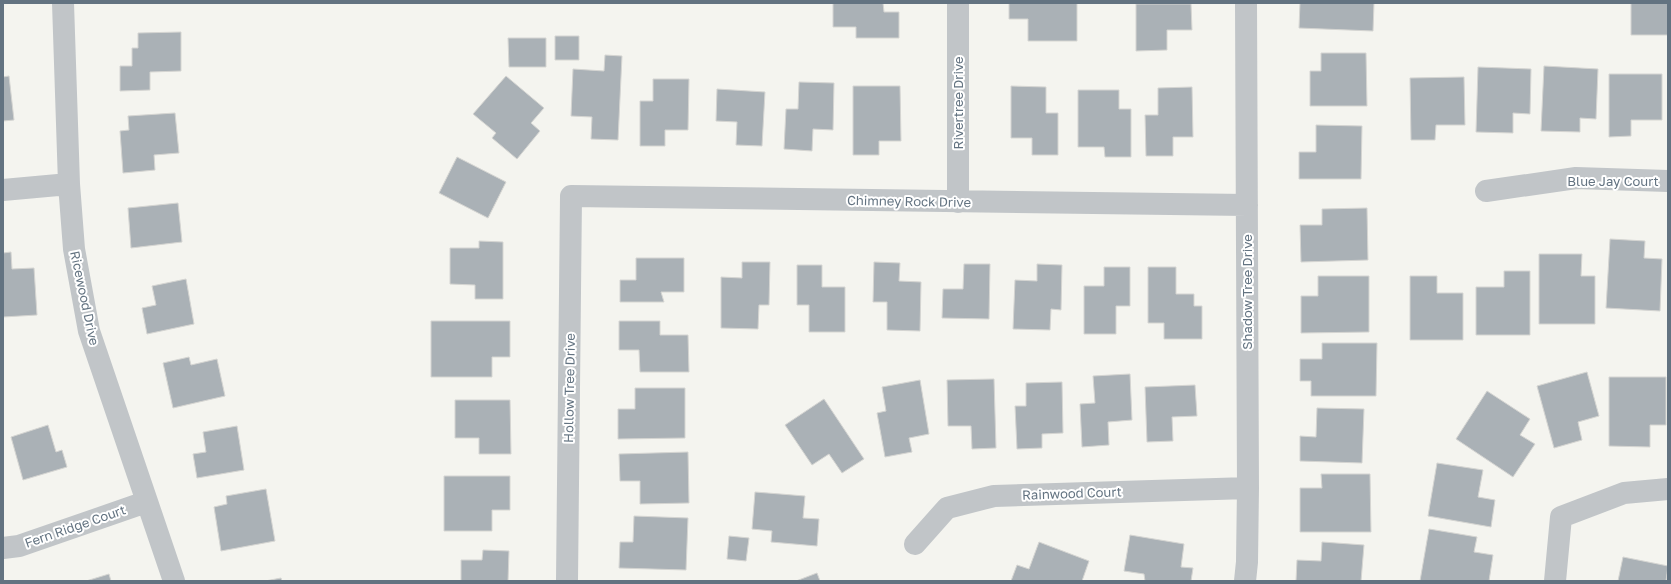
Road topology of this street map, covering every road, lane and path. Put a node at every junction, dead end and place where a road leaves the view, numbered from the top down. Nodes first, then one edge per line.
1 (63, 3) edge
2 (958, 3) edge
3 (1246, 3) edge
4 (1668, 181) edge
5 (69, 184) junction
6 (3, 190) edge
7 (1486, 191) dead end
8 (571, 196) joint
9 (958, 202) junction
10 (1247, 205) junction
11 (1248, 488) junction
12 (1668, 489) edge
13 (146, 502) junction
14 (915, 544) dead end
15 (3, 548) edge
16 (174, 581) edge
17 (567, 581) edge
18 (1244, 581) edge
19 (1555, 581) edge

1 - 5 street, Ricewood Drive
2 - 9 street, Rivertree Drive
3 - 10 street, Shadow Tree Drive
4 - 7 street, Blue Jay Court
5 - 6 street
5 - 13 street, Ricewood Drive
8 - 9 street, Chimney Rock Drive
8 - 17 street, Hollow Tree Drive
9 - 10 street, Chimney Rock Drive
10 - 11 street, Shadow Tree Drive
11 - 14 street, Rainwood Court
11 - 18 street, Shadow Tree Drive
12 - 19 street
13 - 15 street, Fern Ridge Court
13 - 16 street, Ricewood Drive

